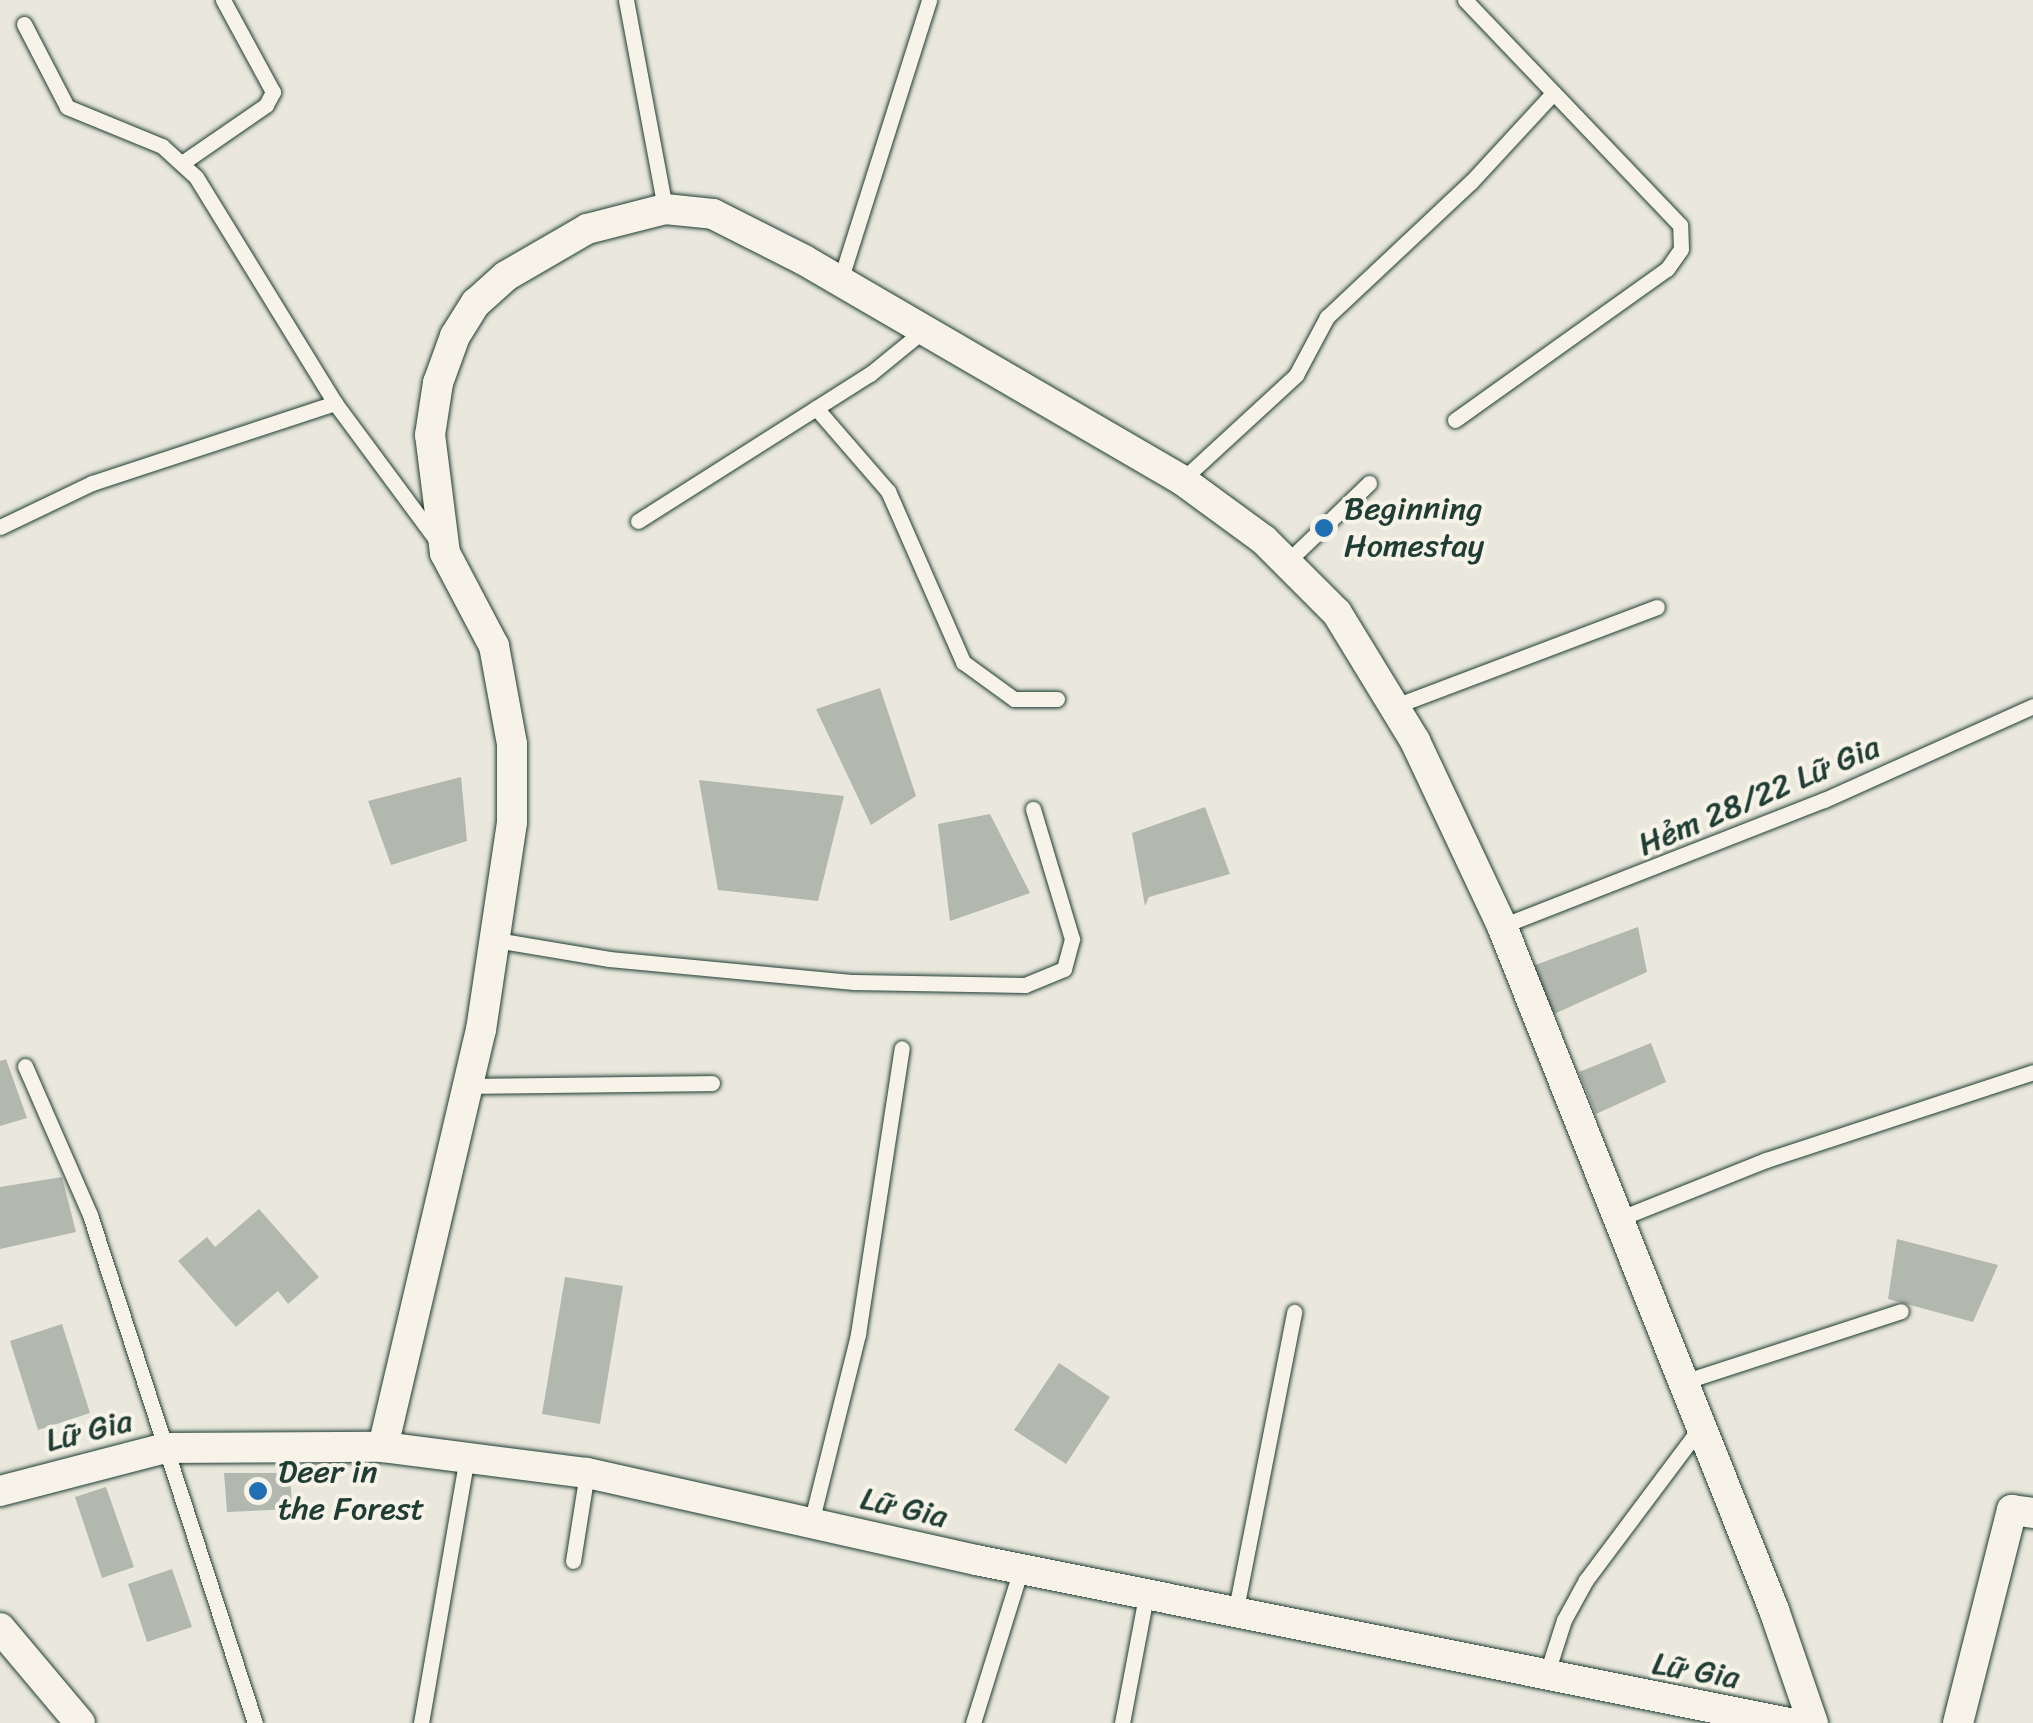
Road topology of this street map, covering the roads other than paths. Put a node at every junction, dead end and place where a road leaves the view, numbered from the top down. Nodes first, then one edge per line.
1 (223, 0) edge
2 (626, 0) edge
3 (929, 0) edge
4 (1464, 0) edge
5 (24, 24) dead end
6 (1553, 93) junction
7 (182, 163) junction
8 (665, 210) junction
9 (840, 281) junction
10 (924, 330) junction
11 (336, 403) junction
12 (816, 408) junction
13 (1455, 420) dead end
14 (1182, 480) junction
15 (1369, 482) dead end
16 (638, 521) dead end
17 (0, 526) edge
18 (445, 553) junction
19 (1287, 562) junction
20 (1657, 607) dead end
21 (1058, 699) dead end
22 (1395, 706) junction
23 (2033, 706) edge
24 (1033, 809) dead end
25 (1502, 926) junction
26 (496, 940) junction
27 (902, 1048) dead end
28 (25, 1066) dead end
29 (2033, 1072) edge
30 (712, 1083) dead end
31 (469, 1086) junction
32 (1616, 1220) junction
33 (1900, 1311) dead end
34 (1294, 1312) dead end
35 (1683, 1382) junction
36 (1699, 1429) junction
37 (383, 1446) junction
38 (165, 1448) junction
39 (466, 1458) junction
40 (587, 1473) junction
41 (0, 1490) edge
42 (2033, 1513) edge
43 (811, 1524) junction
44 (572, 1561) dead end
45 (1020, 1570) junction
46 (1146, 1596) junction
47 (1235, 1614) junction
48 (0, 1628) edge
49 (1546, 1676) junction
50 (80, 1723) edge
51 (254, 1723) edge
52 (421, 1723) edge
53 (973, 1723) edge
54 (1122, 1723) edge
55 (1789, 1723) edge
56 (1813, 1723) edge
57 (1958, 1723) edge

1 - 7 lane
2 - 8 lane
3 - 9 lane
4 - 6 lane
5 - 7 lane
6 - 13 lane
6 - 14 lane
7 - 11 lane
8 - 9 street
8 - 18 street
9 - 10 street
10 - 12 lane
10 - 14 street
11 - 17 lane
11 - 18 lane
12 - 16 lane
12 - 21 lane
14 - 19 street
15 - 19 lane
18 - 26 street
19 - 22 street
20 - 22 lane
22 - 25 street
23 - 25 lane, Hẻm 28/22 Lữ Gia
24 - 26 lane
25 - 32 street
26 - 31 street
27 - 43 lane
28 - 38 lane
29 - 32 lane
30 - 31 lane
31 - 37 street
32 - 35 street
33 - 35 lane
34 - 47 lane
35 - 36 street
36 - 49 lane
36 - 56 street
37 - 38 street, Lữ Gia
37 - 39 street, Lữ Gia
38 - 41 street, Lữ Gia
38 - 51 lane
39 - 40 street, Lữ Gia
39 - 52 lane
40 - 43 street, Lữ Gia
40 - 44 lane
42 - 57 street
43 - 45 street, Lữ Gia
45 - 46 street, Lữ Gia
45 - 53 lane
46 - 47 street, Lữ Gia
46 - 54 lane
47 - 49 street, Lữ Gia
48 - 50 street
49 - 55 street, Lữ Gia

